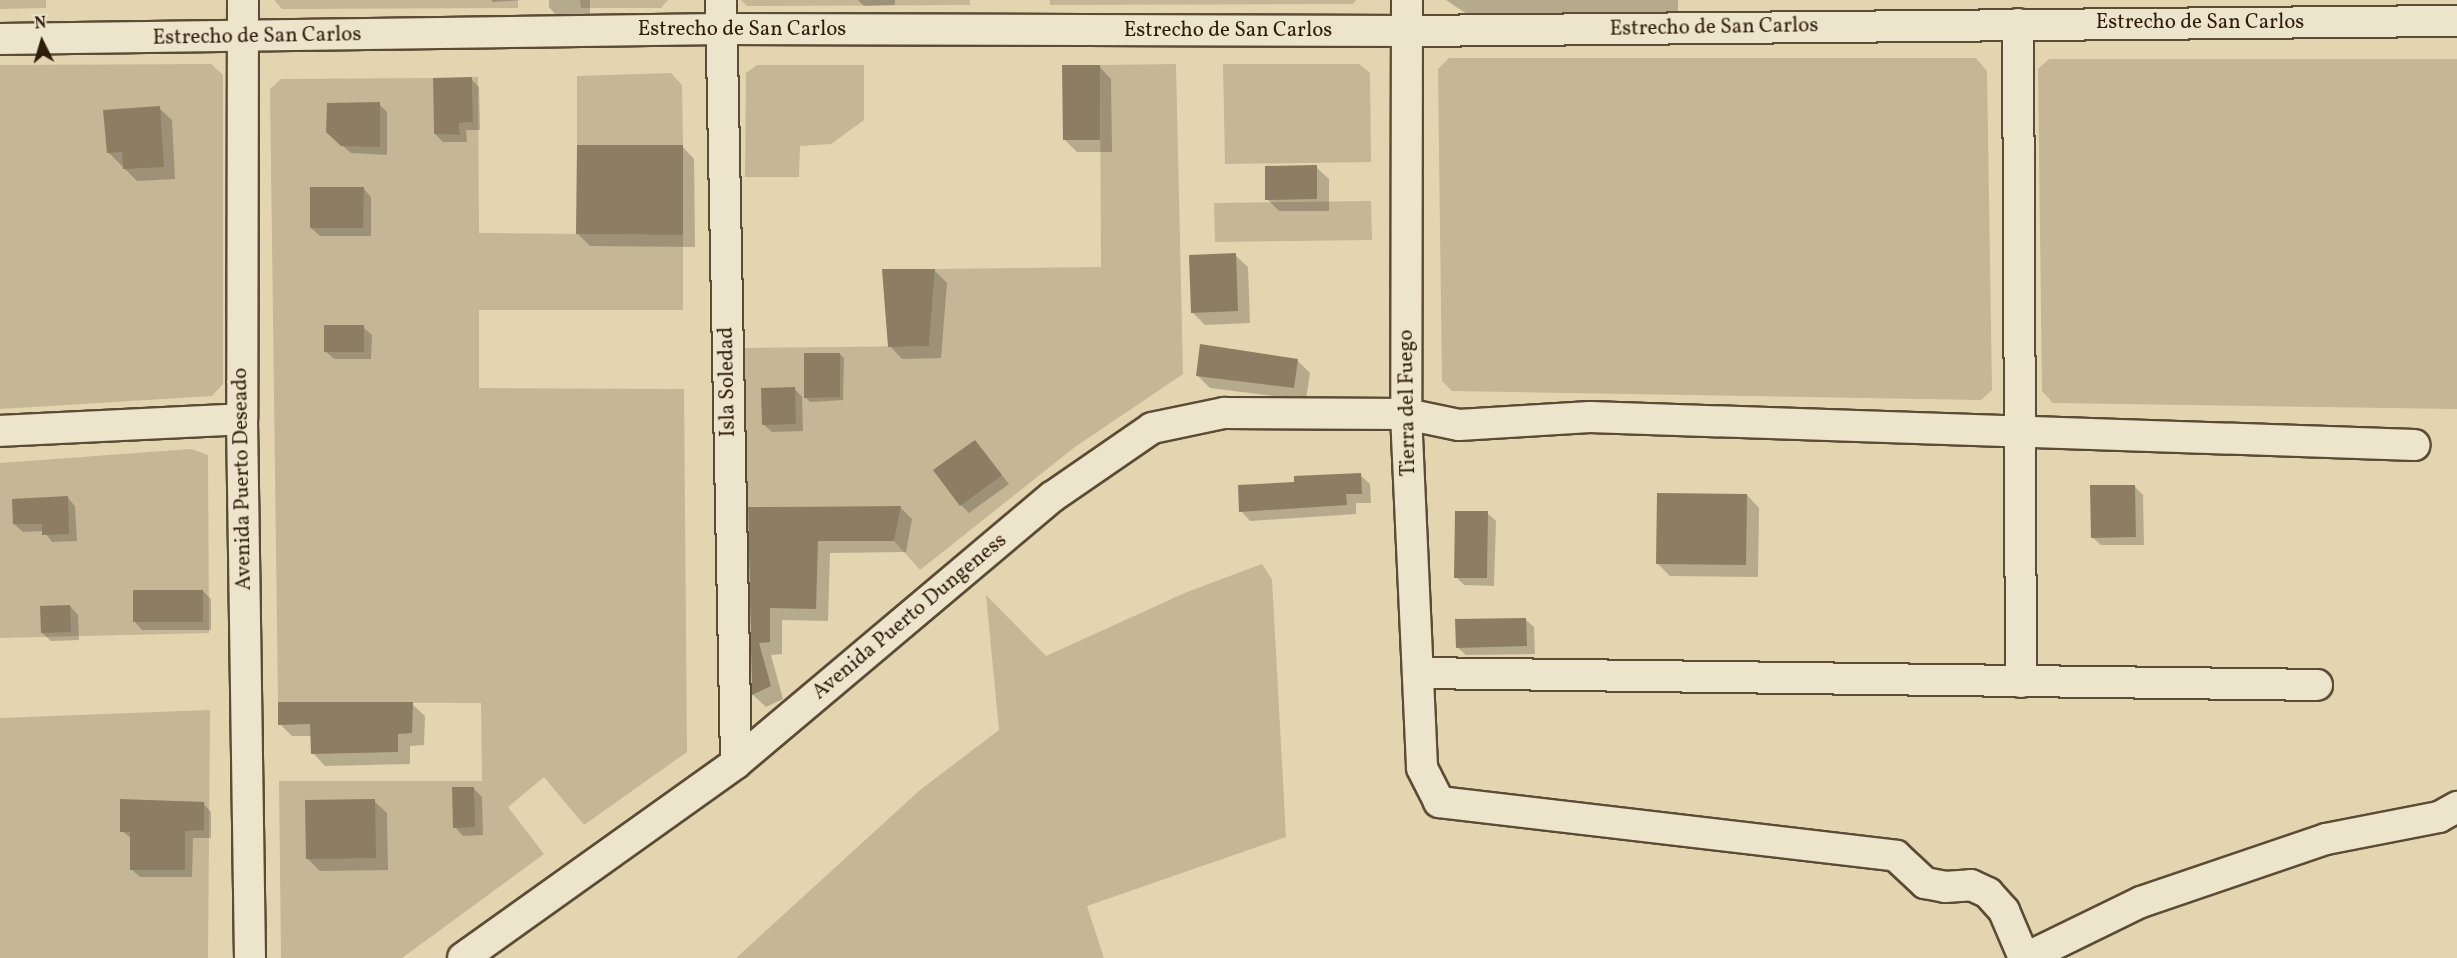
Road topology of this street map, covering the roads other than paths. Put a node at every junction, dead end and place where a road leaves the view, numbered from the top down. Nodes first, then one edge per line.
1 (243, 0) edge
2 (721, 0) edge
3 (1407, 0) edge
4 (2457, 21) edge
5 (2018, 24) junction
6 (721, 29) junction
7 (1408, 31) junction
8 (243, 38) junction
9 (0, 39) edge
10 (1406, 414) junction
11 (242, 419) junction
12 (2018, 429) junction
13 (0, 432) edge
14 (2415, 445) dead end
15 (1418, 673) junction
16 (2021, 682) junction
17 (2317, 686) dead end
18 (736, 764) junction
19 (2457, 807) edge
20 (250, 958) edge
21 (463, 958) edge
22 (2025, 958) edge

1 - 8 street, Avenida Puerto Deseado
2 - 6 street, Isla Soledad
3 - 7 street, Tierra del Fuego
4 - 5 street, Estrecho de San Carlos
5 - 7 street, Estrecho de San Carlos
5 - 12 street
6 - 7 street, Estrecho de San Carlos
6 - 8 street, Estrecho de San Carlos
6 - 18 street, Isla Soledad
7 - 10 street, Tierra del Fuego
8 - 9 street, Estrecho de San Carlos
8 - 11 street, Avenida Puerto Deseado
10 - 12 street, Avenida Puerto Dungeness
10 - 15 street, Tierra del Fuego
10 - 18 street, Avenida Puerto Dungeness
11 - 13 street
11 - 20 street, Avenida Puerto Deseado
12 - 14 street, Avenida Puerto Dungeness
12 - 16 street
15 - 16 street
15 - 22 street, Tierra del Fuego
16 - 17 street
18 - 21 street, Avenida Puerto Dungeness
19 - 22 street

